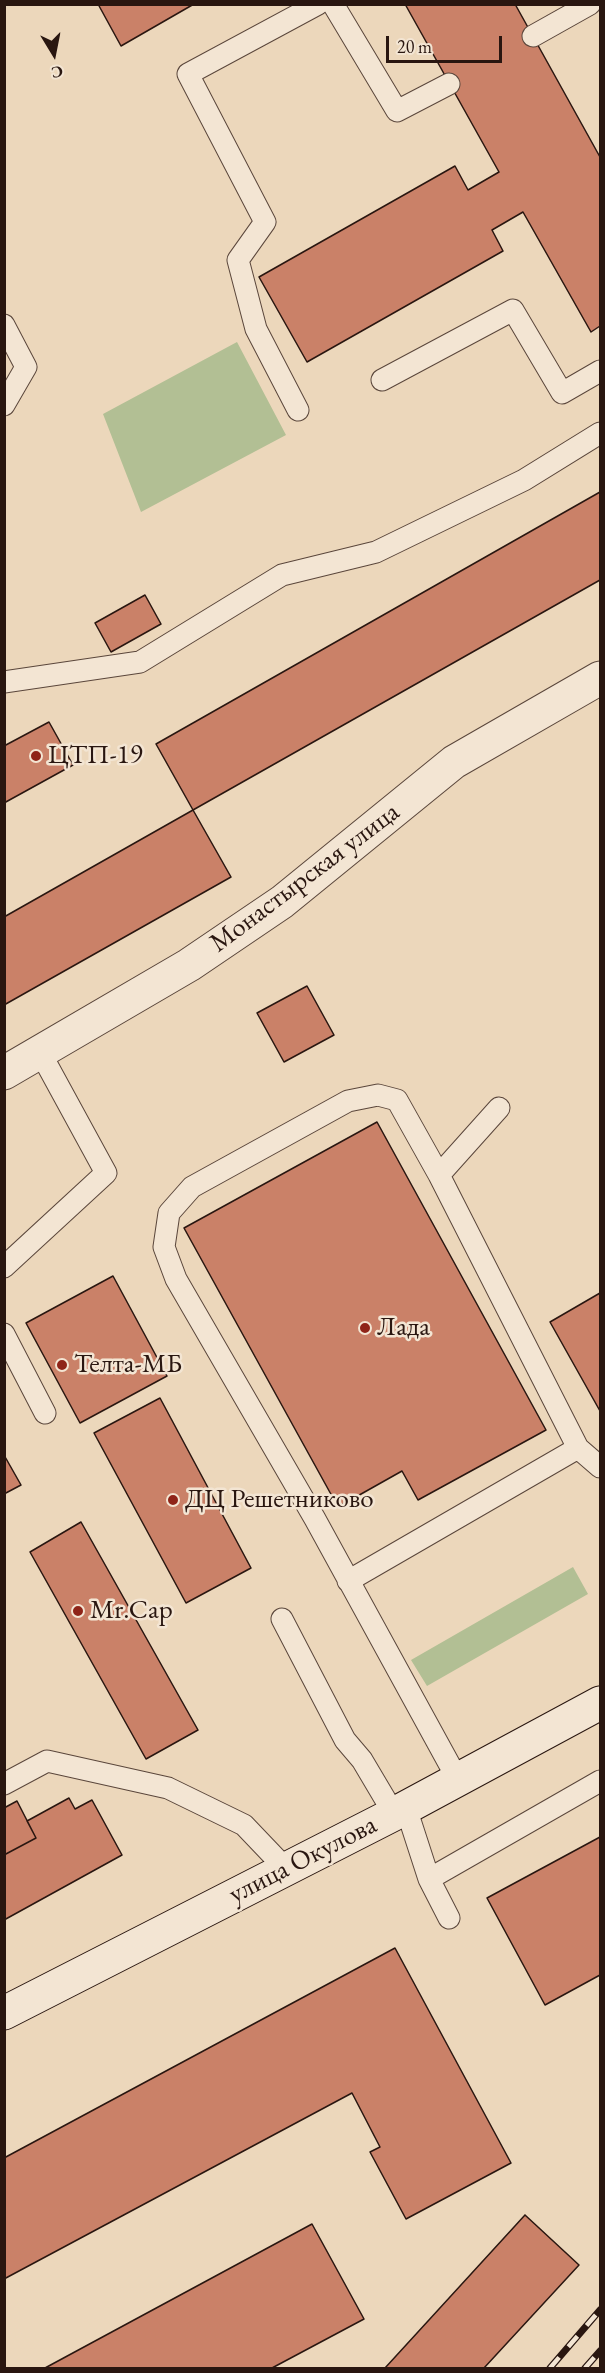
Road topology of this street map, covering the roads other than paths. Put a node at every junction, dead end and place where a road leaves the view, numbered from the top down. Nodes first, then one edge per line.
1 (318, 4) edge
2 (333, 4) edge
3 (590, 4) edge
4 (533, 36) dead end
5 (449, 84) dead end
6 (4, 325) edge
7 (600, 371) edge
8 (382, 380) dead end
9 (4, 405) edge
10 (298, 410) dead end
11 (600, 433) edge
12 (600, 678) edge
13 (4, 682) edge
14 (40, 1052) junction
15 (4, 1073) edge
16 (499, 1108) dead end
17 (439, 1175) junction
18 (4, 1267) edge
19 (4, 1334) edge
20 (45, 1413) dead end
21 (578, 1448) junction
22 (600, 1467) edge
23 (348, 1581) junction
24 (282, 1619) dead end
25 (600, 1703) edge
26 (458, 1780) junction
27 (600, 1781) edge
28 (4, 1784) edge
29 (400, 1811) junction
30 (285, 1868) junction
31 (429, 1878) junction
32 (450, 1918) dead end
33 (4, 2013) edge

1 - 10 lane
2 - 5 lane
3 - 4 lane
6 - 9 lane
7 - 8 lane
11 - 13 lane
12 - 14 street, Монастырская улица
14 - 15 street, Монастырская улица
14 - 18 lane
16 - 17 lane
17 - 21 lane
17 - 23 lane
19 - 20 lane
21 - 22 lane
21 - 23 lane
23 - 26 lane
24 - 29 lane
25 - 26 street, улица Окулова
26 - 29 street, улица Окулова
27 - 31 lane
28 - 30 lane
29 - 30 street, улица Окулова
29 - 31 lane
30 - 33 street, улица Окулова
31 - 32 lane

